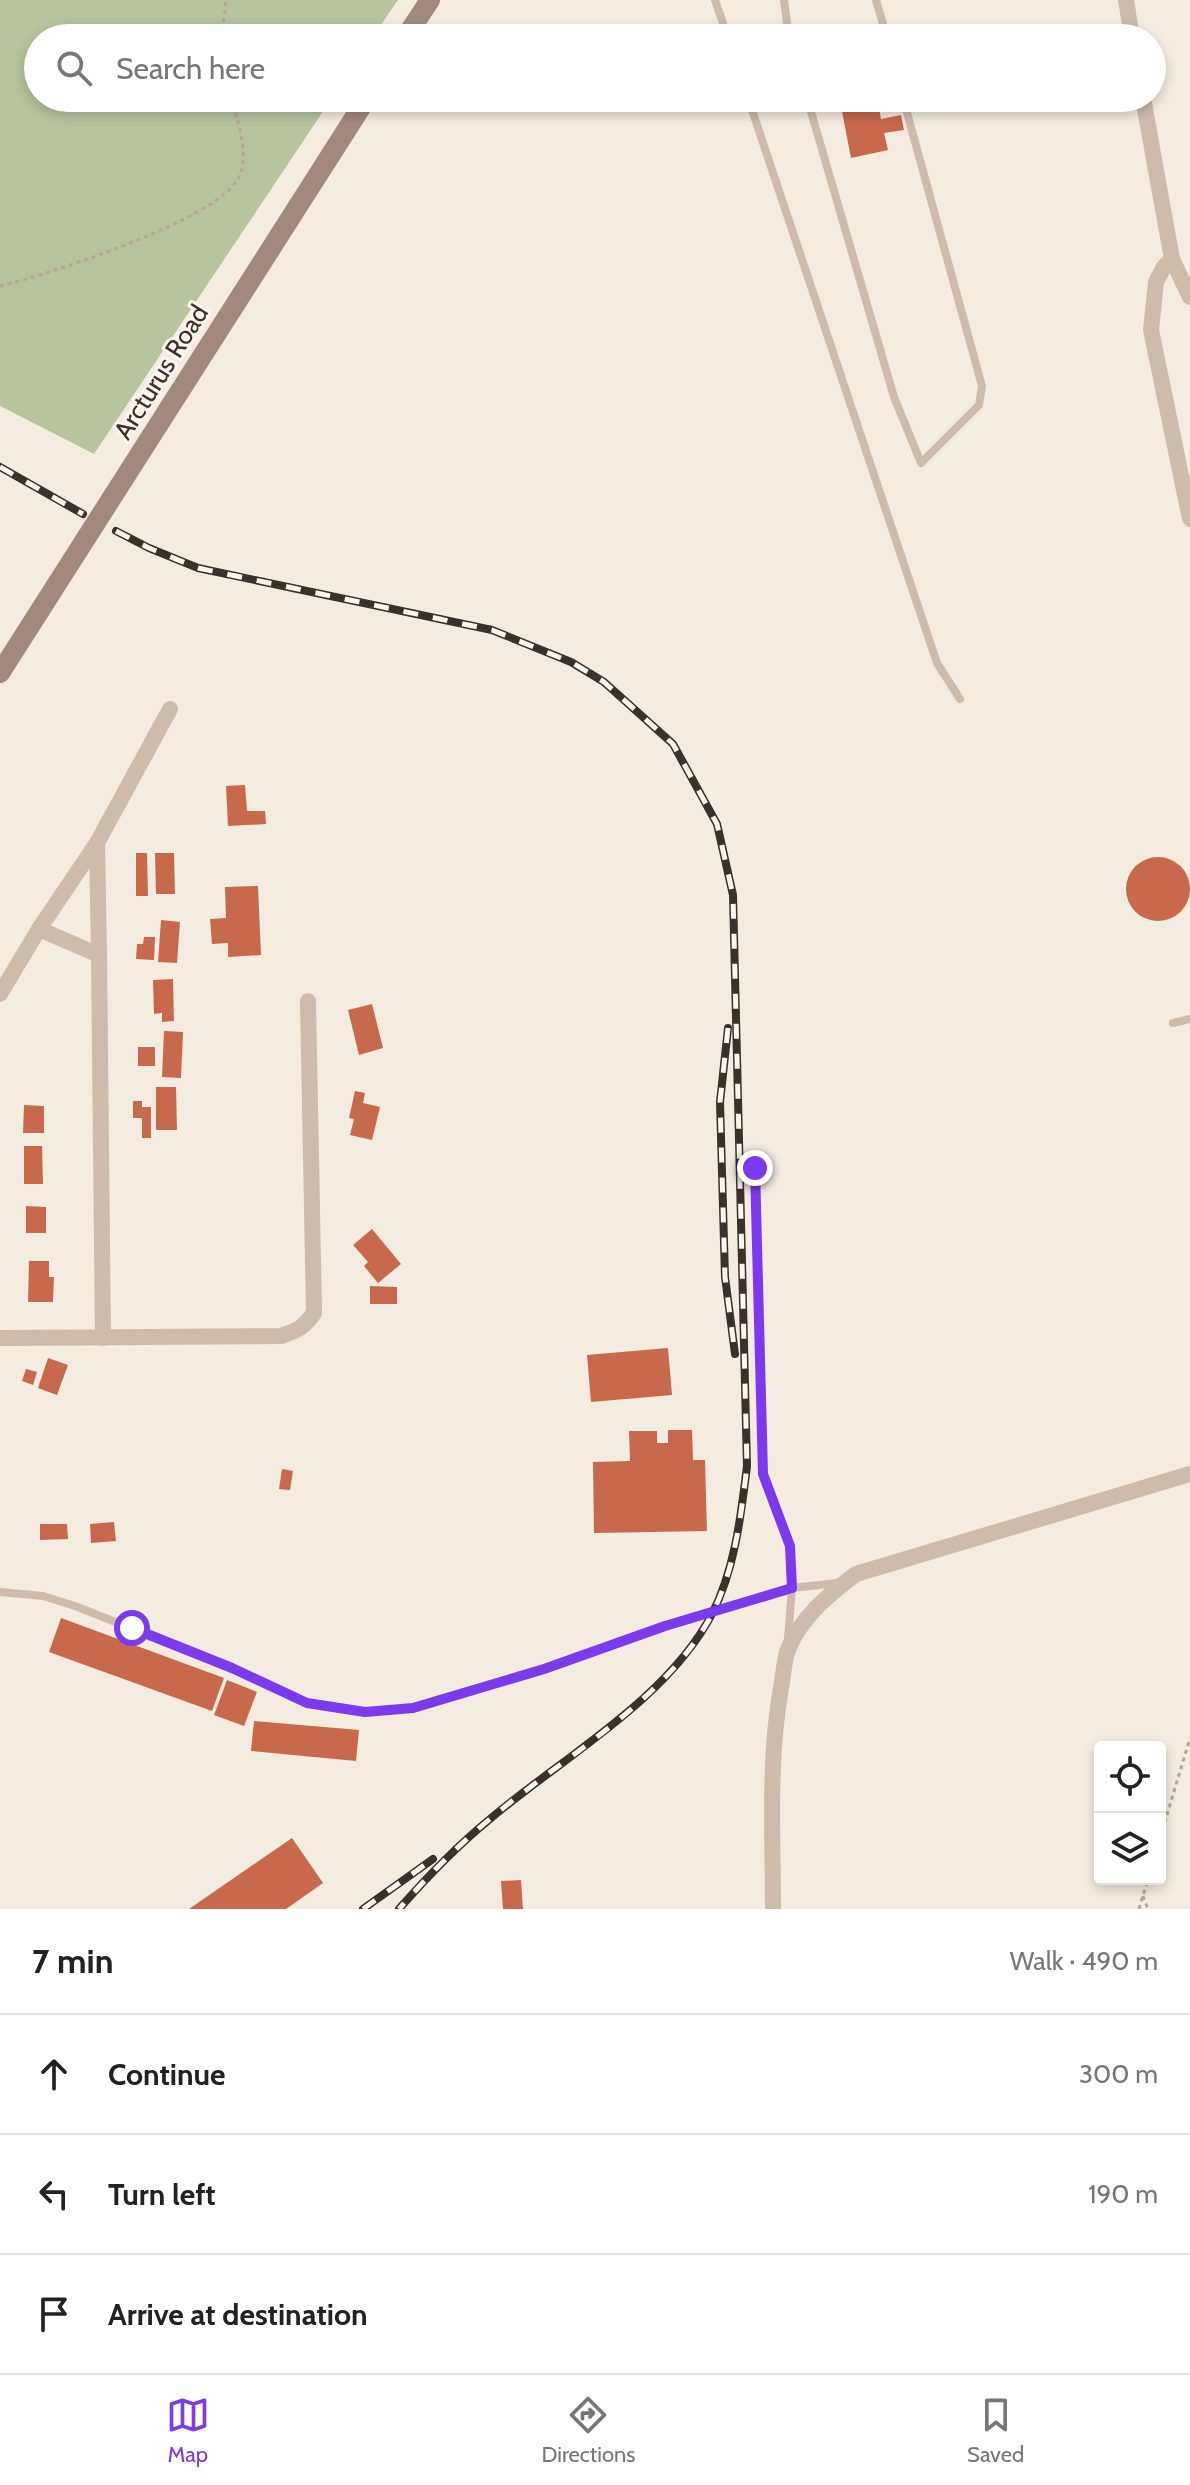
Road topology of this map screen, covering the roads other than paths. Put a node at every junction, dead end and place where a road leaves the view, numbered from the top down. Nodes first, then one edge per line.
1 (430, 0) edge
2 (715, 0) edge
3 (784, 0) edge
4 (876, 0) edge
5 (1126, 0) edge
6 (414, 24) edge
7 (723, 24) edge
8 (787, 24) edge
9 (883, 24) edge
10 (1130, 24) edge
11 (358, 112) edge
12 (753, 112) edge
13 (811, 112) edge
14 (907, 112) edge
15 (1146, 112) edge
16 (1172, 259) junction
17 (1190, 297) edge
18 (1190, 519) edge
19 (0, 673) edge
20 (960, 699) dead end
21 (170, 709) dead end
22 (97, 843) junction
23 (39, 929) junction
24 (99, 955) junction
25 (0, 994) edge
26 (308, 1001) dead end
27 (1190, 1019) edge
28 (1173, 1023) dead end
29 (755, 1168) dead end
30 (0, 1338) edge
31 (103, 1338) junction
32 (1190, 1474) edge
33 (844, 1583) junction
34 (792, 1588) junction
35 (0, 1592) edge
36 (787, 1652) junction
37 (773, 1909) edge

1 - 6 main road
2 - 7 lane
3 - 8 lane
4 - 9 lane
5 - 10 street
11 - 19 main road, Arcturus Road
12 - 20 lane
13 - 14 lane
15 - 16 street
16 - 17 street
16 - 18 street
21 - 22 street
22 - 23 street
22 - 24 street
23 - 24 street
23 - 25 street
24 - 31 street
26 - 31 street
27 - 28 lane
29 - 34 lane
30 - 31 street
32 - 33 street
33 - 34 lane
33 - 36 street
34 - 35 lane
34 - 36 lane
36 - 37 street

